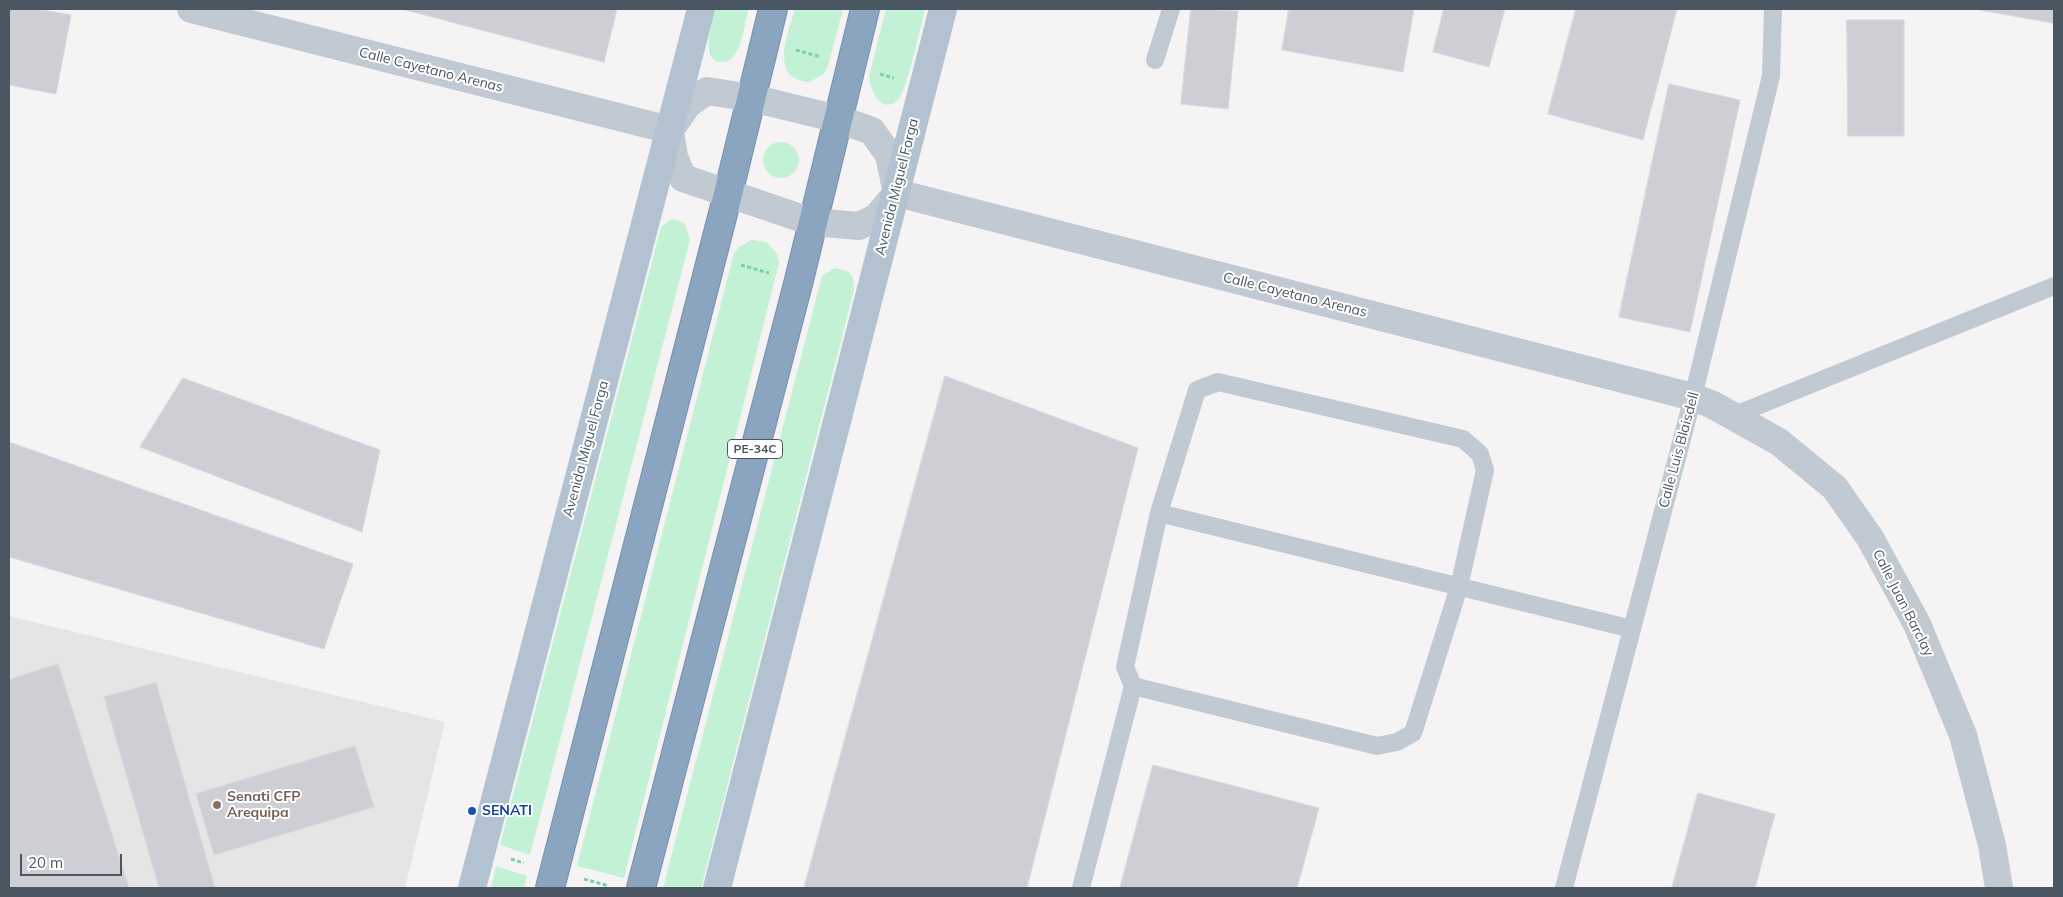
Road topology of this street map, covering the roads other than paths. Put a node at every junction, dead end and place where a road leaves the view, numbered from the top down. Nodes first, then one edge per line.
1 (191, 9) edge
2 (701, 9) edge
3 (773, 9) edge
4 (865, 9) edge
5 (943, 9) edge
6 (1171, 9) edge
7 (1773, 9) edge
8 (1155, 60) dead end
9 (752, 98) junction
10 (838, 119) junction
11 (670, 130) junction
12 (897, 193) junction
13 (728, 194) junction
14 (812, 222) junction
15 (2054, 286) edge
16 (1693, 397) junction
17 (1730, 416) junction
18 (1159, 513) junction
19 (1459, 587) junction
20 (1632, 629) junction
21 (1133, 686) junction
22 (472, 888) edge
23 (550, 888) edge
24 (629, 888) edge
25 (717, 888) edge
26 (1081, 888) edge
27 (1564, 888) edge
28 (1999, 888) edge

1 - 11 street, Calle Cayetano Arenas
2 - 11 main road, Avenida Miguel Forga
3 - 9 highway
4 - 10 highway, PE-34C
5 - 12 main road, Avenida Miguel Forga
6 - 8 lane
7 - 16 lane, Calle Luis Blaisdell
9 - 10 street
9 - 11 street
9 - 13 highway
10 - 12 street
10 - 14 highway, PE-34C
11 - 13 street
11 - 22 main road, Avenida Miguel Forga
12 - 14 street
12 - 16 street, Calle Cayetano Arenas
12 - 25 main road, Avenida Miguel Forga
13 - 14 street
13 - 23 highway
14 - 24 highway, PE-34C
15 - 17 lane
16 - 17 street, Calle Juan Barclay
16 - 20 lane, Calle Luis Blaisdell
17 - 28 street, Calle Juan Barclay
18 - 19 lane
18 - 19 lane
18 - 21 lane
19 - 20 lane
19 - 21 lane
20 - 27 lane, Calle Luis Blaisdell
21 - 26 lane

